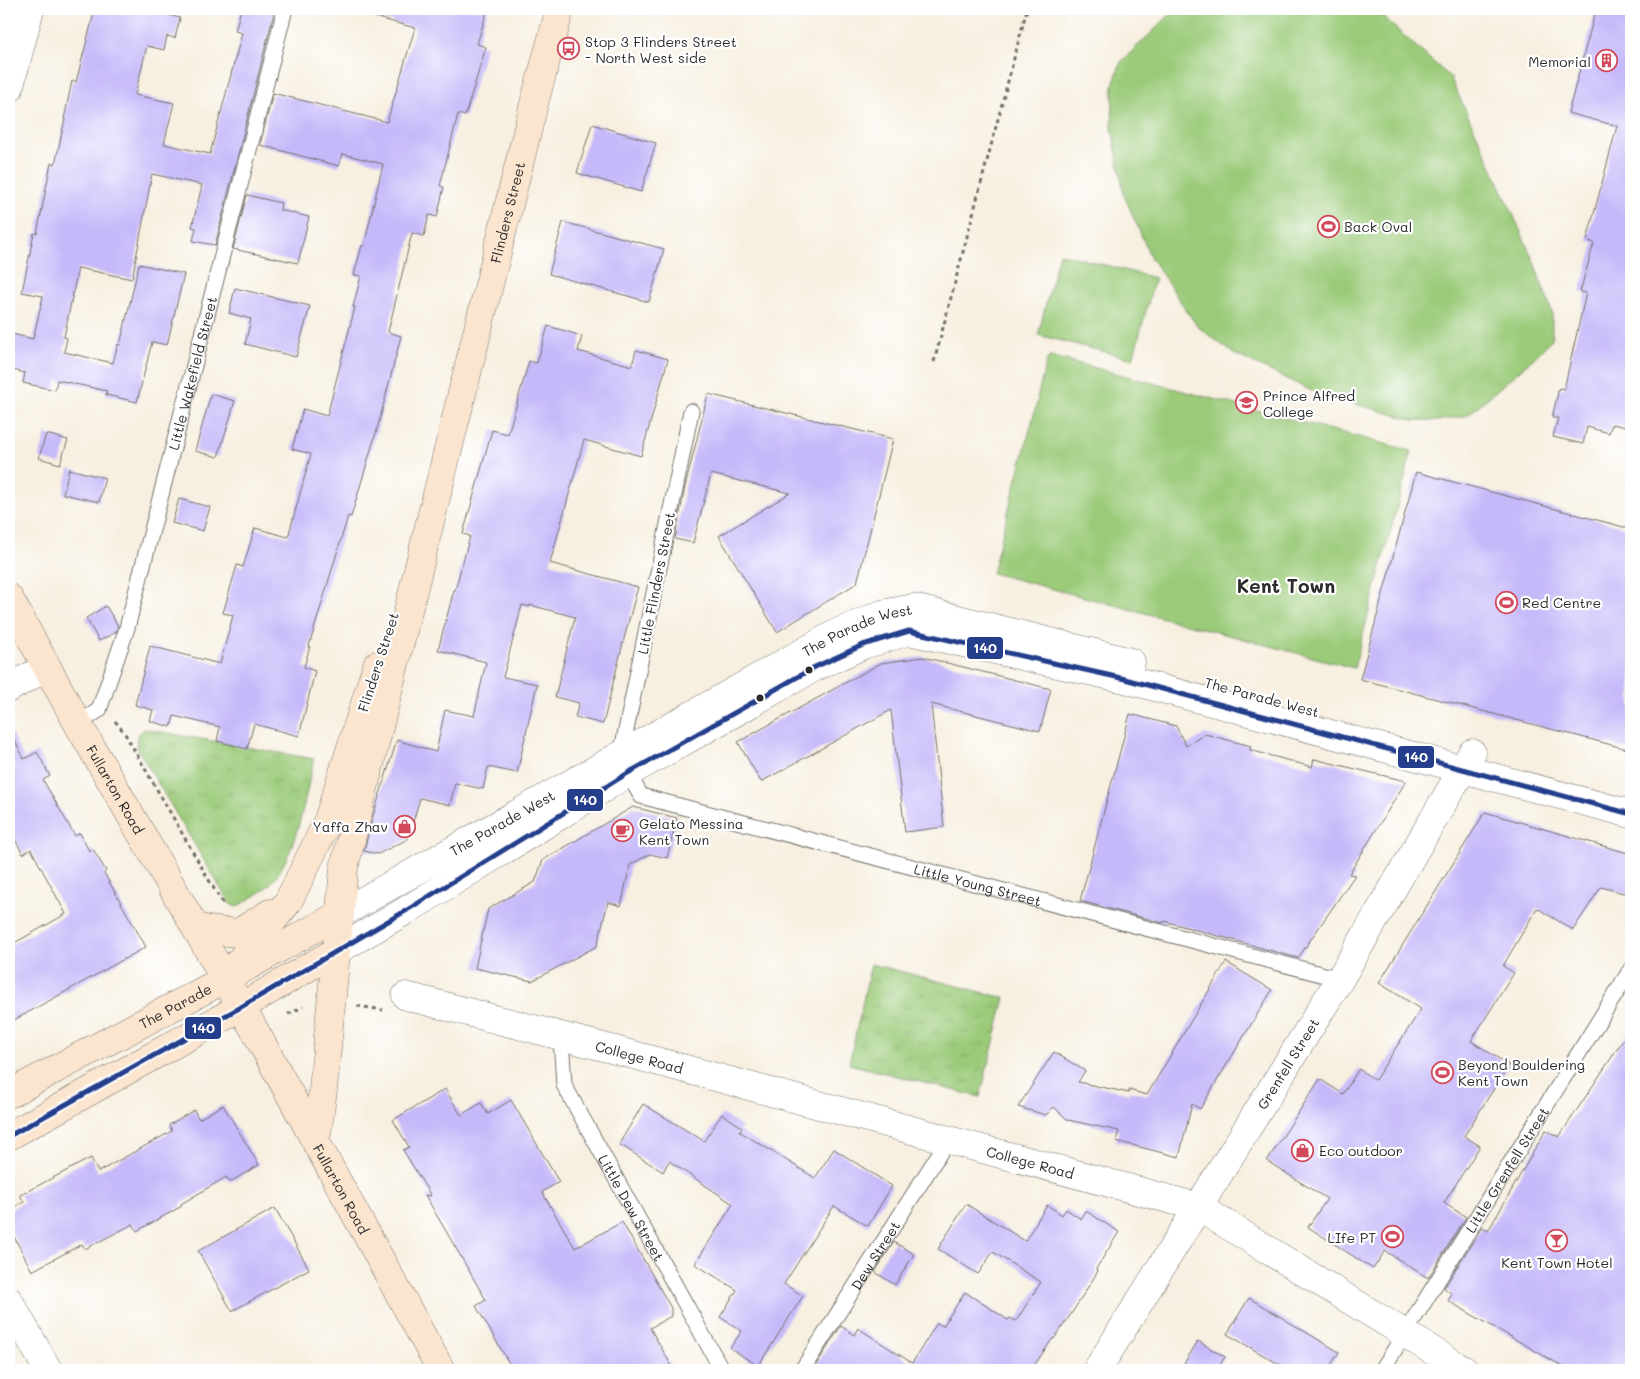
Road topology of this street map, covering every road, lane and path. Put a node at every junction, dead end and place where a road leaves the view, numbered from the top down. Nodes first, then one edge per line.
1 (30, 9) edge
2 (285, 9) edge
3 (560, 9) edge
4 (1027, 9) edge
5 (9, 89) edge
6 (934, 362) dead end
7 (691, 411) dead end
8 (456, 418) junction
9 (9, 598) edge
10 (47, 667) junction
11 (9, 688) edge
12 (101, 703) junction
13 (78, 724) junction
14 (1468, 761) junction
15 (625, 764) junction
16 (1631, 794) edge
17 (1631, 814) edge
18 (288, 902) junction
19 (228, 906) dead end
20 (340, 914) junction
21 (195, 927) junction
22 (336, 952) junction
23 (1631, 969) edge
24 (225, 979) junction
25 (1340, 979) junction
26 (406, 996) joint
27 (356, 1006) dead end
28 (241, 1007) junction
29 (561, 1037) junction
30 (9, 1094) edge
31 (9, 1136) edge
32 (316, 1140) junction
33 (948, 1140) junction
34 (1198, 1207) junction
35 (9, 1301) edge
36 (1405, 1334) junction
37 (48, 1370) edge
38 (441, 1370) edge
39 (722, 1370) edge
40 (802, 1370) edge
41 (1097, 1370) edge
42 (1382, 1370) edge
43 (1464, 1370) edge

1 - 5 street
2 - 12 lane, Little Wakefield Street
3 - 8 main road, Flinders Street
4 - 6 path
7 - 15 lane, Little Flinders Street
8 - 18 main road, Flinders Street
8 - 20 main road, Flinders Street
9 - 10 main road, Fullarton Road
10 - 11 street
10 - 13 main road, Fullarton Road
12 - 13 lane, Little Wakefield Street
12 - 19 path
13 - 21 main road, Fullarton Road
14 - 15 street, The Parade West
14 - 16 street, The Parade West
14 - 17 street, The Parade West
14 - 25 street, Grenfell Street
15 - 20 street, The Parade West
15 - 22 street, The Parade West
15 - 25 lane, Little Young Street
18 - 21 main road
18 - 24 main road, Flinders Street
20 - 22 main road, Flinders Street
20 - 24 main road, The Parade
21 - 24 main road, Fullarton Road
22 - 28 main road
22 - 32 main road, Flinders Street
23 - 36 lane, Little Grenfell Street
24 - 28 main road, Fullarton Road
24 - 30 main road, The Parade
25 - 34 street, Grenfell Street
26 - 27 path
26 - 29 street, College Road
28 - 31 main road
28 - 32 main road, Fullarton Road
29 - 33 street, College Road
29 - 39 lane, Little Dew Street
32 - 38 main road, Fullarton Road
33 - 34 street, College Road
33 - 40 lane, Dew Street
34 - 36 street, College Road
34 - 41 street, Grenfell Street
35 - 37 street
36 - 42 lane, Little Grenfell Street
36 - 43 street, College Road

